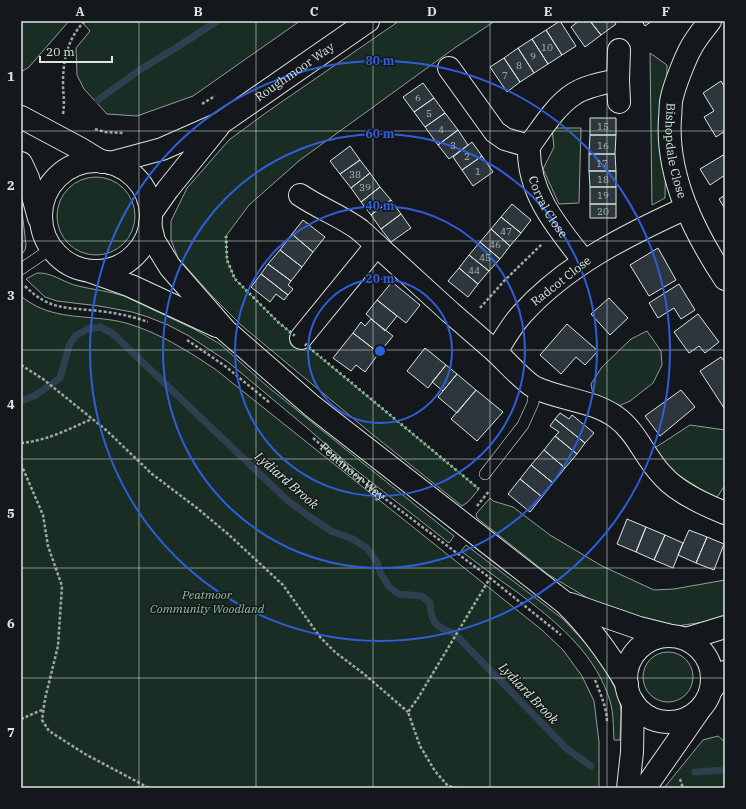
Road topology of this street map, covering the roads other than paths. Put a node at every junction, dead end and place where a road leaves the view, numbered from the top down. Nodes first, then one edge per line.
1 (368, 21) edge
2 (710, 21) edge
3 (619, 50) dead end
4 (449, 68) dead end
5 (618, 80) junction
6 (619, 102) dead end
7 (21, 117) edge
8 (221, 123) junction
9 (529, 146) junction
10 (106, 162) junction
11 (21, 163) edge
12 (300, 195) dead end
13 (686, 208) junction
14 (150, 219) junction
15 (47, 239) junction
16 (376, 246) junction
17 (584, 261) junction
18 (21, 269) edge
19 (82, 269) junction
20 (724, 277) edge
21 (225, 330) junction
22 (301, 338) dead end
23 (496, 352) junction
24 (535, 387) junction
25 (485, 474) dead end
26 (724, 510) edge
27 (565, 603) junction
28 (725, 627) edge
29 (680, 638) junction
30 (725, 672) edge
31 (711, 690) junction
32 (630, 693) junction
33 (700, 709) junction
34 (628, 788) edge
35 (645, 788) edge

1 - 8 street, Roughmoor Way
2 - 13 street, Bishopdale Close
3 - 5 street
4 - 9 street
5 - 6 street
5 - 9 street
7 - 10 street
8 - 10 street, Roughmoor Way
8 - 14 street, Roughmoor Way
9 - 17 street, Corral Close
10 - 14 street
10 - 15 street
11 - 15 street
12 - 16 street
13 - 17 street, Radcot Close
13 - 20 street, Bishopdale Close
14 - 19 street
14 - 21 street
15 - 18 lane
15 - 19 street
16 - 22 street
16 - 23 street
17 - 23 street, Radcot Close
19 - 21 street
21 - 27 street
23 - 24 street
24 - 25 lane
24 - 26 street
27 - 29 street
27 - 32 street
28 - 29 street
29 - 31 street
29 - 32 street
30 - 31 street
31 - 33 street
32 - 33 street
32 - 34 street
33 - 35 street

